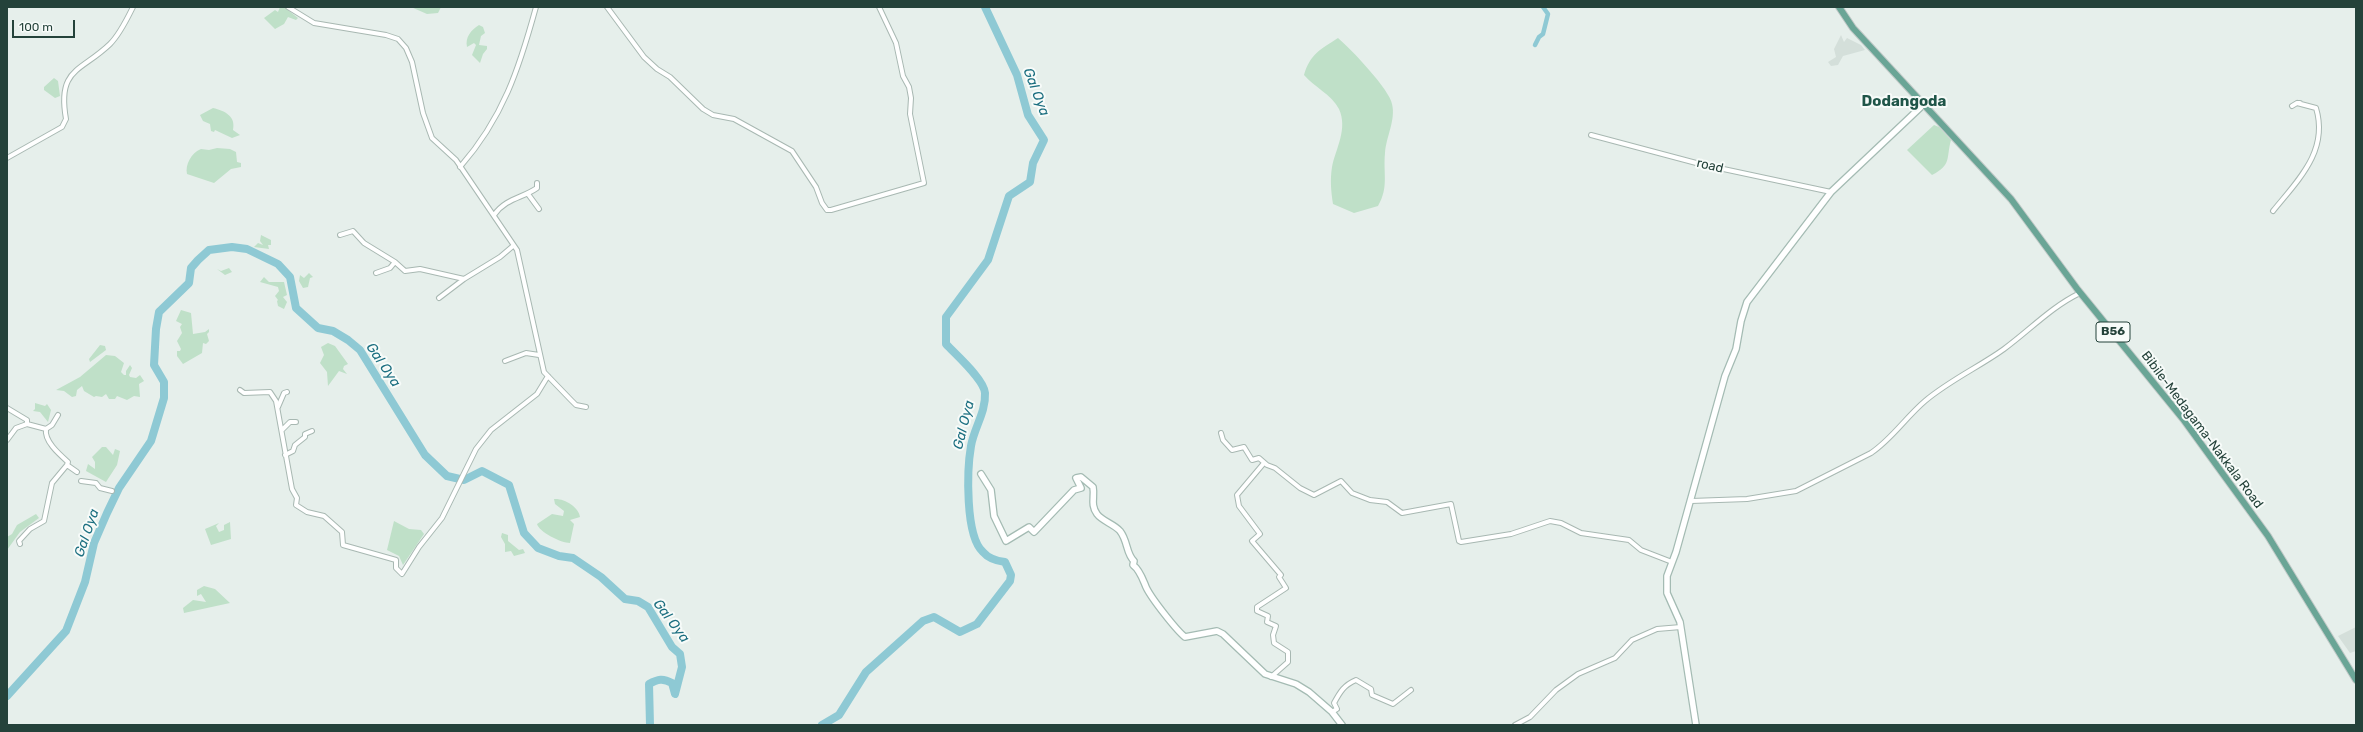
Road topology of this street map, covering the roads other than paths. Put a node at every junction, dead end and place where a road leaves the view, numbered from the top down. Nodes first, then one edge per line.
1 (133, 7) edge
2 (288, 7) edge
3 (536, 7) edge
4 (607, 7) edge
5 (879, 7) edge
6 (1839, 7) edge
7 (1924, 104) junction
8 (2292, 106) dead end
9 (1591, 135) dead end
10 (7, 158) edge
11 (460, 167) junction
12 (537, 183) dead end
13 (1831, 192) junction
14 (528, 194) junction
15 (539, 209) dead end
16 (2273, 211) dead end
17 (494, 215) junction
18 (340, 235) dead end
19 (513, 246) junction
20 (395, 262) junction
21 (376, 273) dead end
22 (464, 279) junction
23 (2080, 293) junction
24 (439, 298) dead end
25 (539, 355) junction
26 (505, 360) dead end
27 (548, 376) junction
28 (240, 390) dead end
29 (287, 392) dead end
30 (278, 407) junction
31 (586, 407) dead end
32 (7, 408) edge
33 (58, 415) dead end
34 (296, 422) dead end
35 (27, 424) junction
36 (46, 429) junction
37 (282, 430) junction
38 (312, 430) dead end
39 (1221, 433) dead end
40 (7, 440) edge
41 (285, 455) junction
42 (1264, 463) junction
43 (67, 465) junction
44 (77, 472) dead end
45 (981, 474) dead end
46 (81, 481) dead end
47 (112, 491) dead end
48 (1691, 501) junction
49 (20, 544) dead end
50 (1672, 562) junction
51 (1681, 627) junction
52 (1271, 677) junction
53 (2356, 680) edge
54 (1411, 690) dead end
55 (1332, 712) junction
56 (1342, 725) edge
57 (1516, 725) edge
58 (1696, 725) edge

1 - 10 street
2 - 11 street
3 - 11 street
4 - 5 street
6 - 7 main road, Bibile-Medagama-Nakkala Road / B56
7 - 13 main road
7 - 23 main road, Bibile-Medagama-Nakkala Road / B56
8 - 16 street
9 - 13 street, road
11 - 17 street
12 - 14 street
13 - 48 main road
14 - 15 street
14 - 17 street
17 - 19 street
18 - 20 street
19 - 22 street
19 - 25 street
20 - 21 street
20 - 22 street
22 - 24 street
23 - 48 street
23 - 53 main road, Bibile-Medagama-Nakkala Road / B56
25 - 26 street
25 - 27 street
27 - 31 street
27 - 41 street
28 - 30 street
29 - 30 street
30 - 37 street
32 - 35 street
33 - 36 street
34 - 37 street
35 - 36 street
35 - 40 street
36 - 43 street
37 - 41 street
38 - 41 street
39 - 42 street
42 - 50 street
42 - 52 street
43 - 44 street
43 - 49 street
45 - 52 main road
46 - 47 street
48 - 50 main road
50 - 51 main road
51 - 57 street
51 - 58 main road
52 - 55 main road
54 - 55 street
55 - 56 main road

